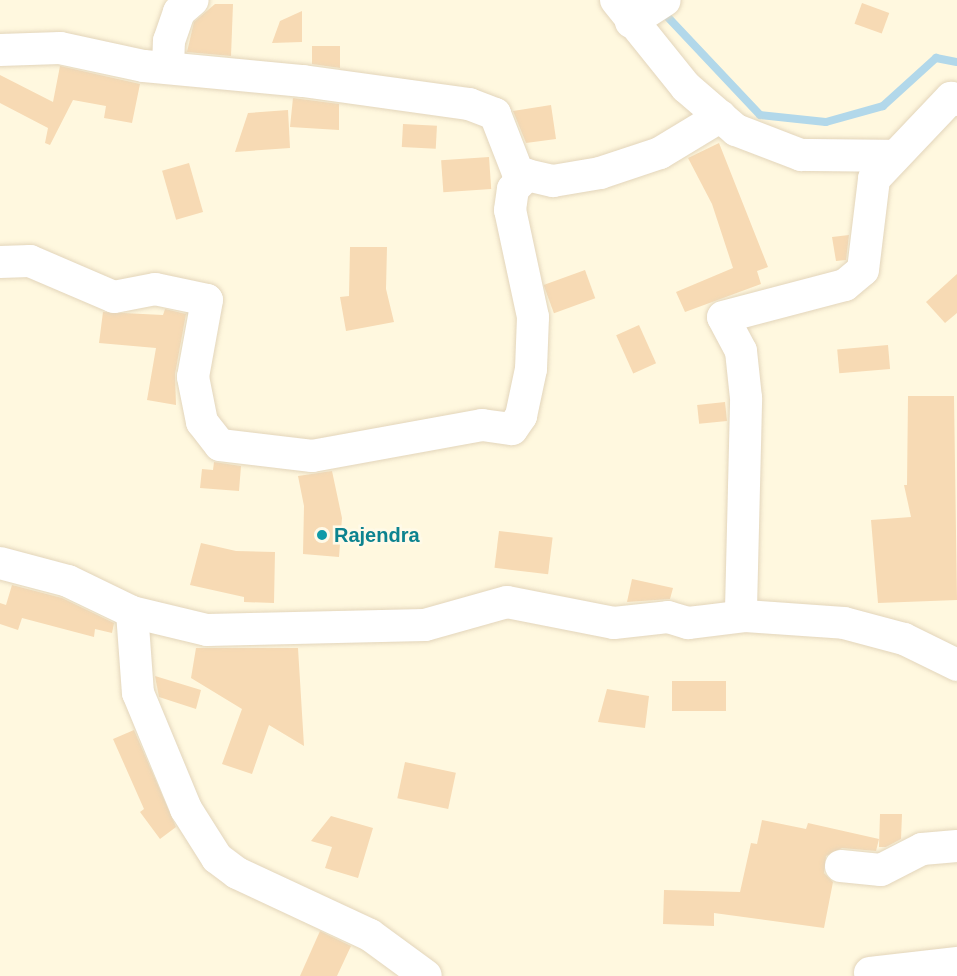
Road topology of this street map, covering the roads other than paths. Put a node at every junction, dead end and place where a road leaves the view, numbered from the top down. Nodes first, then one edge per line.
1 (193, 0) edge
2 (665, 0) edge
3 (624, 11) edge
4 (0, 50) edge
5 (168, 68) junction
6 (957, 100) edge
7 (721, 116) junction
8 (892, 156) junction
9 (526, 175) junction
10 (0, 262) edge
11 (0, 563) edge
12 (132, 612) junction
13 (745, 616) junction
14 (957, 665) edge
15 (957, 846) edge
16 (841, 866) dead end
17 (957, 963) edge
18 (870, 973) dead end
19 (426, 976) edge

1 - 5 street
2 - 3 street
3 - 7 street
4 - 5 street
5 - 9 street
6 - 8 street
7 - 8 street
7 - 9 street
8 - 13 street
9 - 10 street
11 - 12 street
12 - 13 street
12 - 19 street
13 - 14 street
15 - 16 street
17 - 18 street

